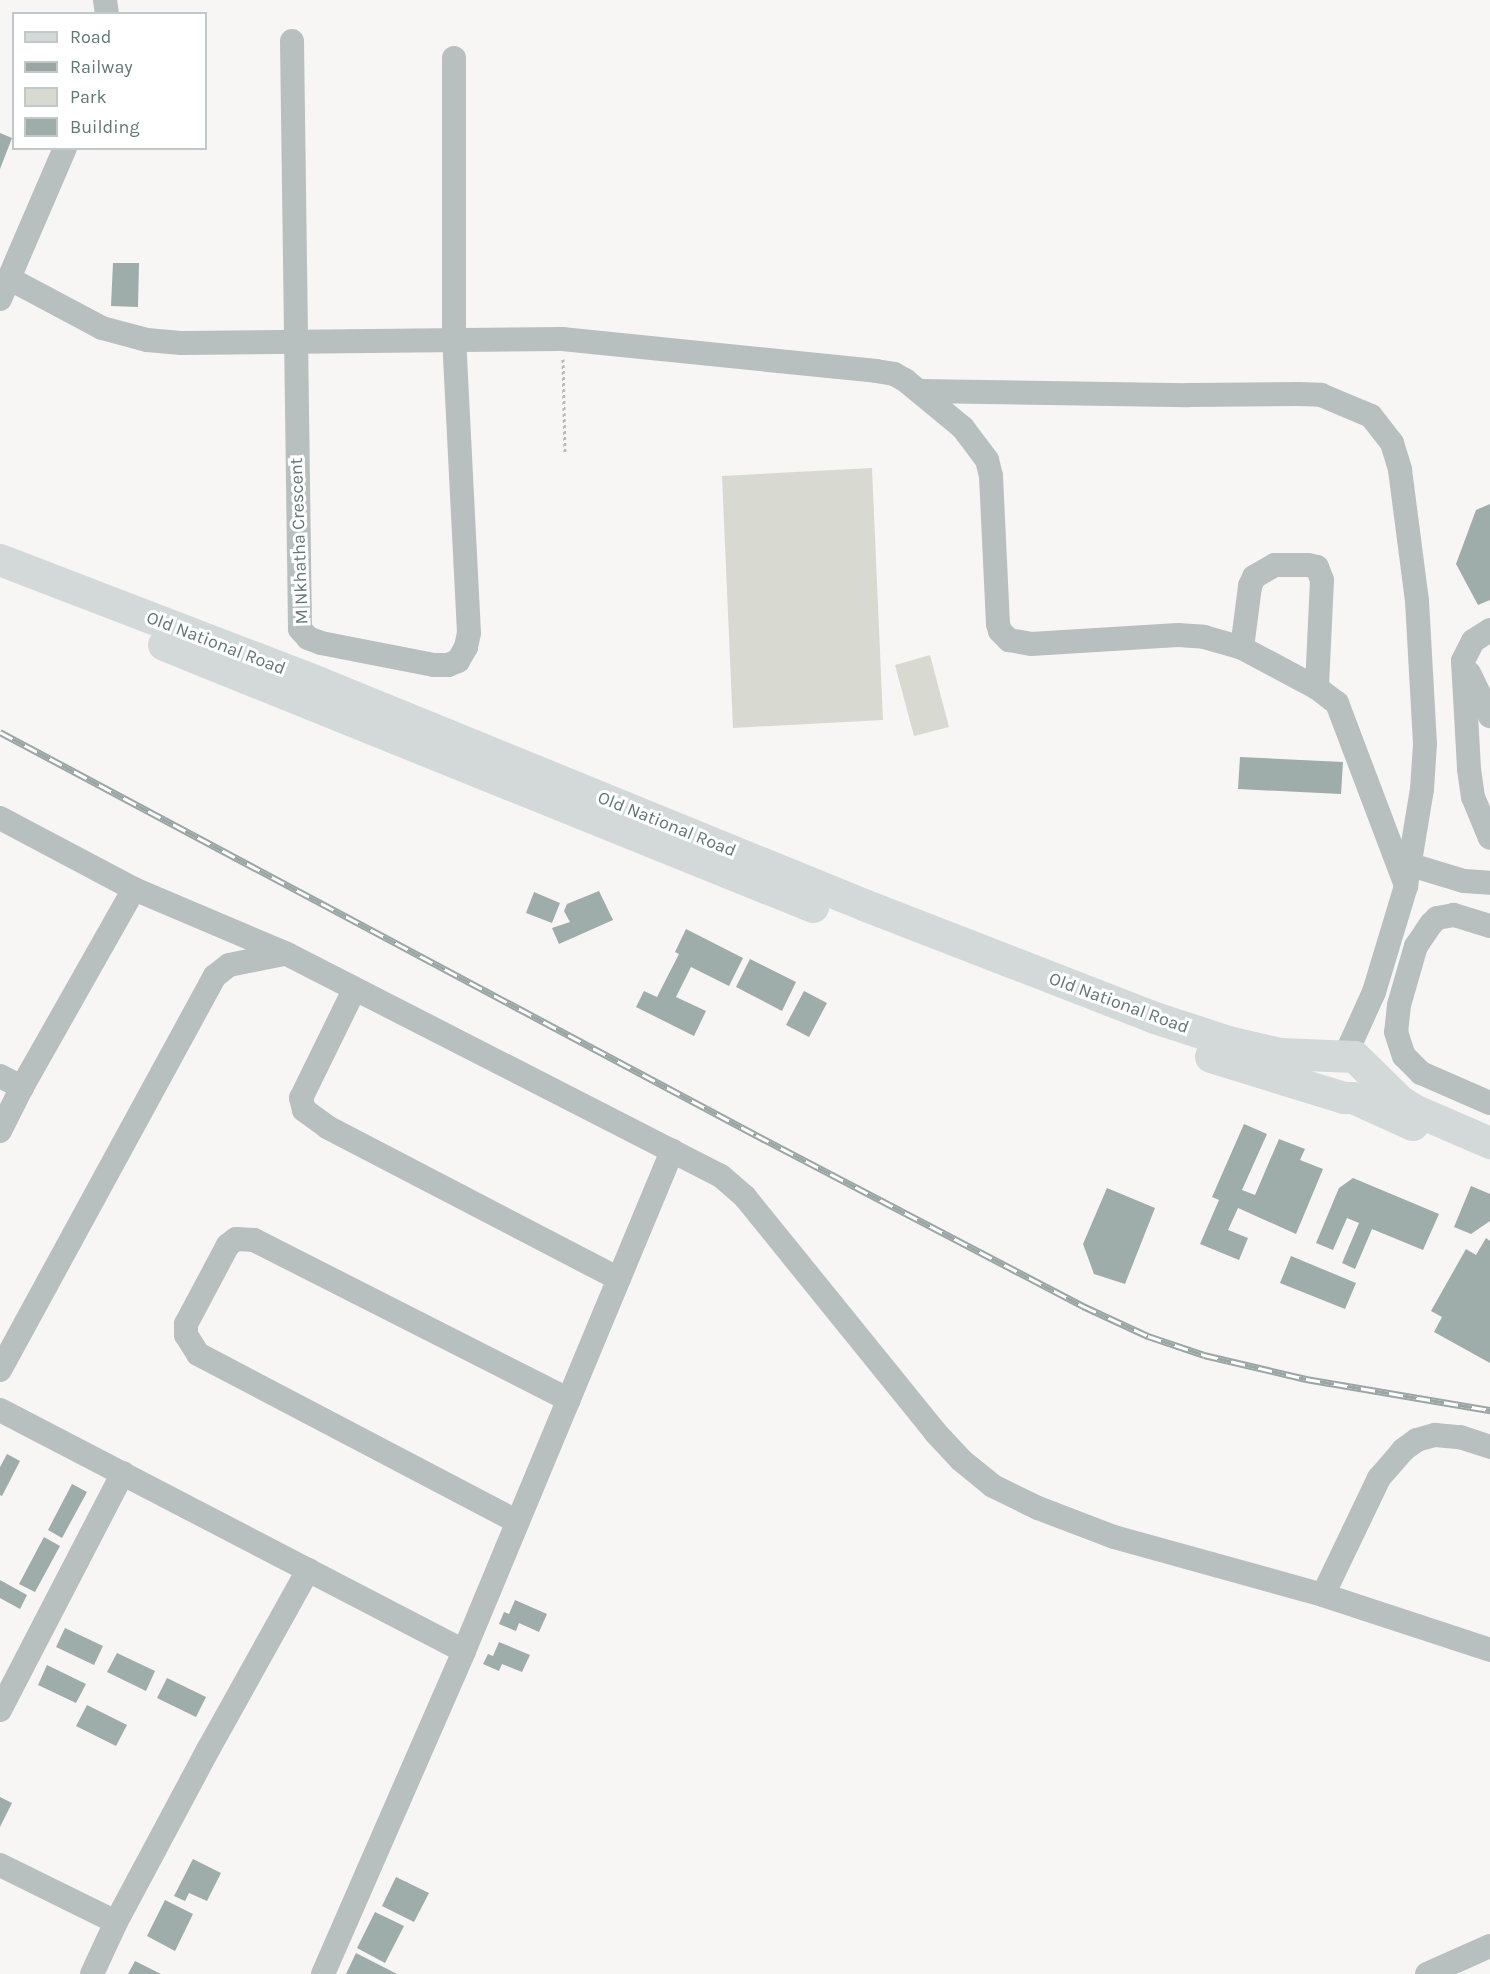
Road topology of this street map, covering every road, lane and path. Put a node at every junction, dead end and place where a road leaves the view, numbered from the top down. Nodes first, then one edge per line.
1 (292, 40) dead end
2 (454, 58) dead end
3 (64, 150) edge
4 (5, 289) edge
5 (562, 339) junction
6 (454, 340) junction
7 (295, 342) junction
8 (920, 391) junction
9 (565, 452) dead end
10 (0, 560) edge
11 (0, 579) edge
12 (1490, 630) edge
13 (1242, 648) junction
14 (1463, 661) junction
15 (1317, 688) junction
16 (1490, 717) edge
17 (0, 818) edge
18 (1490, 838) edge
19 (1408, 875) junction
20 (1490, 883) edge
21 (134, 889) junction
22 (1490, 926) edge
23 (286, 954) junction
24 (354, 990) junction
25 (1354, 1060) junction
26 (0, 1076) edge
27 (22, 1087) junction
28 (1344, 1096) junction
29 (1490, 1103) edge
30 (0, 1131) edge
31 (1490, 1143) edge
32 (672, 1151) junction
33 (1490, 1161) edge
34 (619, 1279) junction
35 (0, 1370) edge
36 (569, 1400) junction
37 (0, 1410) edge
38 (1490, 1448) edge
39 (123, 1473) junction
40 (516, 1521) junction
41 (308, 1570) junction
42 (1323, 1595) junction
43 (1490, 1650) edge
44 (464, 1651) junction
45 (0, 1710) edge
46 (0, 1865) edge
47 (116, 1922) junction
48 (1490, 1947) edge
49 (92, 1974) edge
50 (323, 1974) edge
51 (1427, 1974) edge

1 - 7 street, M Nkhatha Crescent
2 - 6 street, M Nkhatha Crescent
3 - 4 street
4 - 7 street
5 - 6 street
5 - 8 street
5 - 9 path
6 - 7 street
6 - 7 street, M Nkhatha Crescent
8 - 13 street
8 - 19 street
10 - 25 main road, Old National Road
11 - 28 main road, Old National Road
12 - 14 street
13 - 15 street
13 - 15 street
14 - 16 street
14 - 18 street
15 - 19 street
17 - 21 street
19 - 20 street
19 - 25 street
21 - 23 street
21 - 27 street
22 - 29 street
23 - 24 street
23 - 35 street
24 - 32 street
24 - 34 street
25 - 28 main road
25 - 31 main road
26 - 27 street
27 - 30 street
28 - 33 main road, Old National Road
32 - 34 street
32 - 42 street
34 - 36 street
36 - 40 street
36 - 40 street
37 - 39 street
38 - 42 street
39 - 41 street
39 - 45 street
40 - 44 street
41 - 44 street
41 - 47 street
42 - 43 street
44 - 50 street
46 - 47 street
47 - 49 street
48 - 51 street

